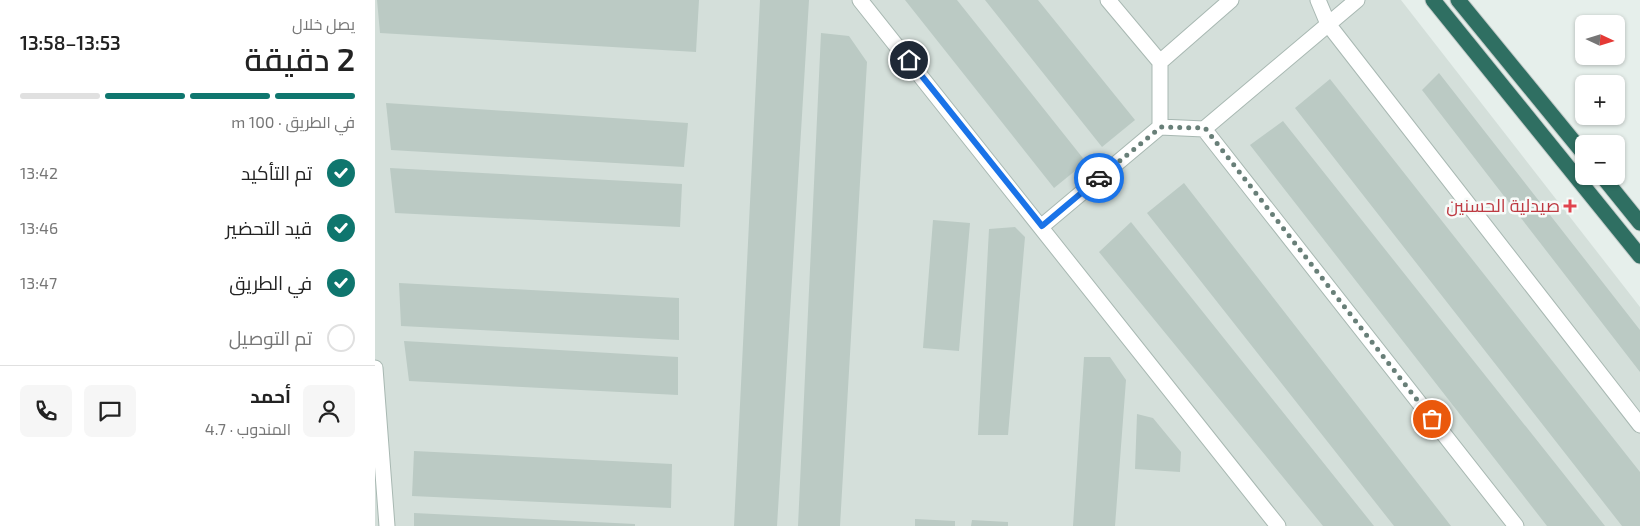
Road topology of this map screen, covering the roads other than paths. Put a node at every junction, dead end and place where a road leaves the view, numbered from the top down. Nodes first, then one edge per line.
1 (860, 0) edge
2 (1108, 0) edge
3 (1231, 0) edge
4 (1318, 0) edge
5 (1357, 0) edge
6 (1433, 0) edge
7 (1458, 0) edge
8 (1328, 24) junction
9 (1160, 62) junction
10 (1161, 127) junction
11 (1205, 128) junction
12 (1575, 143) edge
13 (1609, 185) edge
14 (1640, 223) edge
15 (1042, 226) junction
16 (1640, 256) edge
17 (375, 368) edge
18 (1640, 425) edge
19 (387, 526) edge
20 (1278, 526) edge
21 (1516, 526) edge

1 - 15 lane
2 - 9 lane
3 - 9 lane
4 - 8 lane
5 - 8 lane
6 - 16 highway
7 - 12 highway
8 - 11 lane
8 - 18 lane
9 - 10 lane
10 - 11 lane
10 - 15 lane
11 - 21 lane
13 - 14 highway
15 - 20 lane
17 - 19 lane

